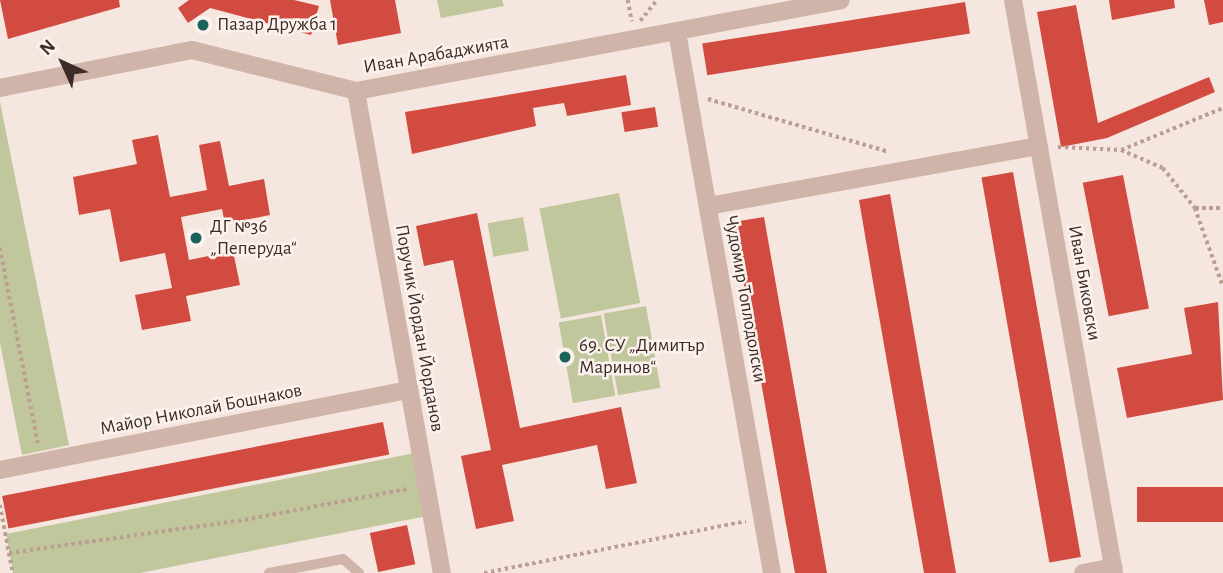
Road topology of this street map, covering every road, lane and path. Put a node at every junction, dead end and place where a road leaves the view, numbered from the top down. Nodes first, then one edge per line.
1 (841, 0) edge
2 (1013, 0) edge
3 (677, 32) junction
4 (0, 88) edge
5 (356, 91) junction
6 (688, 93) junction
7 (1223, 108) edge
8 (1038, 146) junction
9 (1121, 150) junction
10 (896, 154) dead end
11 (708, 206) junction
12 (1195, 208) junction
13 (1223, 208) edge
14 (0, 248) edge
15 (1223, 286) edge
16 (409, 390) junction
17 (42, 462) junction
18 (0, 470) edge
19 (426, 485) junction
20 (0, 505) edge
21 (762, 518) junction
22 (9, 552) junction
23 (1114, 570) edge
24 (13, 573) edge
25 (269, 573) edge
26 (359, 573) edge
27 (442, 573) edge
28 (484, 573) edge
29 (772, 573) edge
30 (1083, 573) edge

1 - 3 street, Иван Арабаджията
2 - 8 street, Иван Биковски
3 - 5 street, Иван Арабаджията
3 - 6 street, Чудомир Топлодолски
4 - 5 street, Иван Арабаджията
5 - 16 street, Поручик Йордан Йорданов
6 - 10 path
6 - 11 street, Чудомир Топлодолски
7 - 9 path
8 - 9 path
8 - 11 street
8 - 23 street, Иван Биковски
9 - 12 path
11 - 21 street, Чудомир Топлодолски
12 - 13 path
12 - 15 path
14 - 17 path
16 - 17 street, Майор Николай Бошнаков
16 - 19 street, Поручик Йордан Йорданов
17 - 18 street, Майор Николай Бошнаков
19 - 22 path
19 - 27 street, Поручик Йордан Йорданов
20 - 22 path
21 - 28 path
21 - 29 street, Чудомир Топлодолски
22 - 24 path
23 - 30 street
25 - 26 lane

